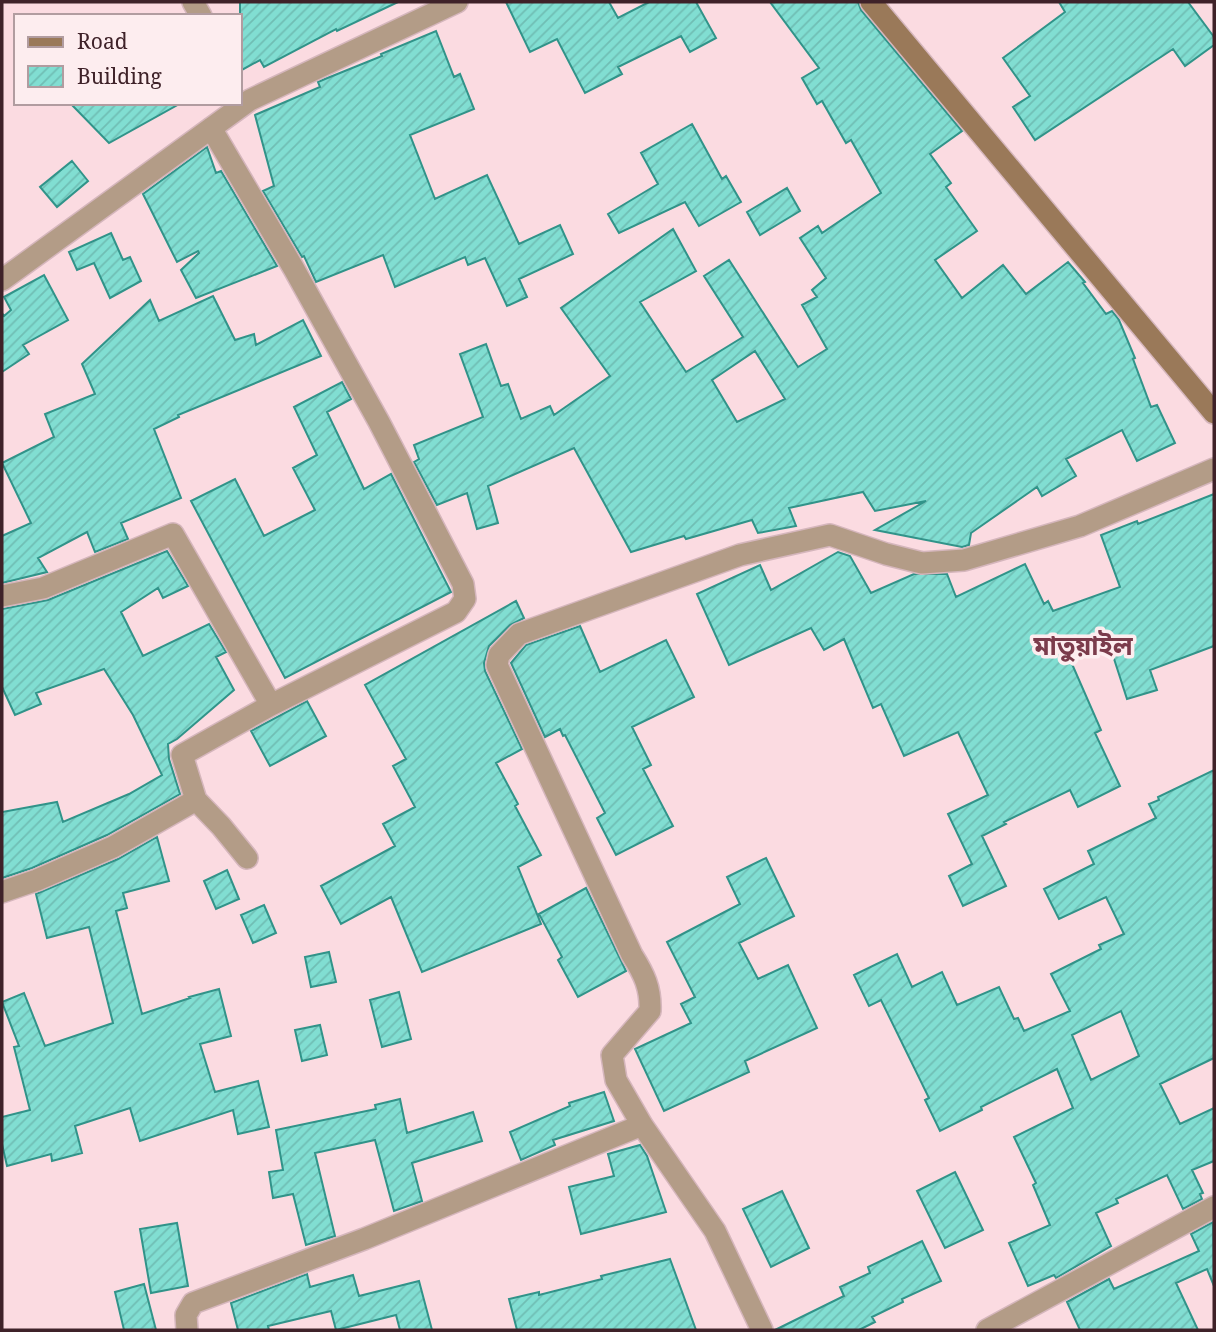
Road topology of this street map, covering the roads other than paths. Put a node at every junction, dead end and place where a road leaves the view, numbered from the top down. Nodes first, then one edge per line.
1 (457, 2) edge
2 (871, 2) edge
3 (245, 91) edge
4 (232, 105) edge
5 (211, 128) junction
6 (2, 280) edge
7 (1214, 413) edge
8 (1214, 469) edge
9 (2, 596) edge
10 (271, 705) junction
11 (196, 800) junction
12 (247, 858) dead end
13 (2, 892) edge
14 (642, 1125) junction
15 (1214, 1207) edge
16 (187, 1330) edge
17 (762, 1330) edge
18 (987, 1330) edge

1 - 3 street
2 - 7 street
4 - 5 street
5 - 6 street
5 - 10 street
8 - 14 street
9 - 10 street
10 - 11 street
11 - 12 street
11 - 13 street
14 - 16 street
14 - 17 street
15 - 18 street

